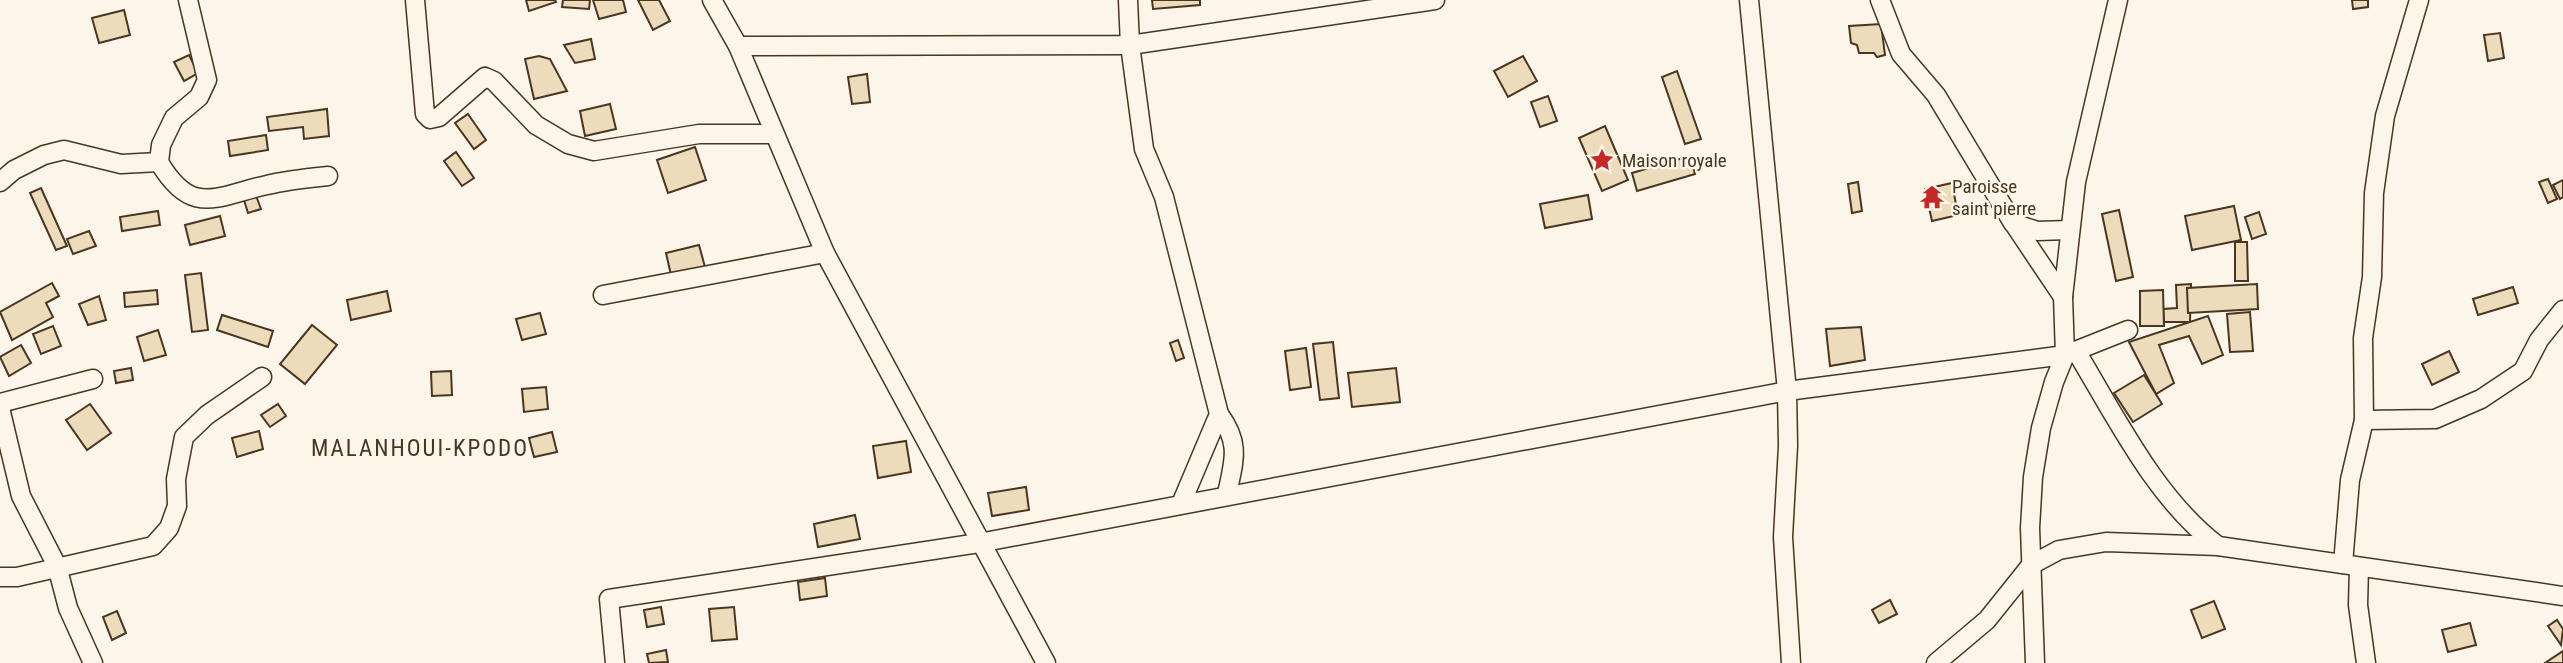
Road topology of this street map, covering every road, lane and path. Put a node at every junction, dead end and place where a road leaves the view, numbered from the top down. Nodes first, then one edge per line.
1 (188, 0) edge
2 (415, 0) edge
3 (712, 0) edge
4 (1128, 0) edge
5 (1435, 0) edge
6 (1749, 0) edge
7 (1880, 0) edge
8 (2118, 0) edge
9 (2419, 0) edge
10 (1130, 45) junction
11 (738, 46) junction
12 (773, 134) junction
13 (159, 162) junction
14 (328, 176) dead end
15 (0, 182) edge
16 (2013, 223) junction
17 (2069, 230) junction
18 (825, 253) junction
19 (603, 295) dead end
20 (2063, 297) junction
21 (2563, 310) edge
22 (2128, 330) dead end
23 (2071, 353) junction
24 (262, 377) dead end
25 (93, 379) dead end
26 (1787, 391) junction
27 (0, 406) edge
28 (1219, 414) junction
29 (2364, 420) junction
30 (1227, 494) junction
31 (1181, 504) junction
32 (979, 543) junction
33 (2217, 546) junction
34 (2031, 565) junction
35 (57, 566) junction
36 (2351, 566) junction
37 (0, 577) edge
38 (2563, 596) edge
39 (93, 663) edge
40 (615, 663) edge
41 (1046, 663) edge
42 (1791, 663) edge
43 (1936, 663) edge
44 (2035, 663) edge
45 (2367, 663) edge

1 - 13 street
2 - 12 street
3 - 11 street
4 - 10 street
5 - 10 street
6 - 26 street
7 - 16 street
8 - 17 street
9 - 29 street
10 - 11 street
10 - 28 street
11 - 12 street
12 - 18 street
13 - 14 street
13 - 15 street
16 - 17 street
16 - 20 street
17 - 20 street
18 - 19 street
18 - 32 street
20 - 23 street
21 - 29 street
22 - 23 street
23 - 26 street
23 - 33 street
23 - 34 street
24 - 35 street
25 - 27 street
26 - 30 street
26 - 42 street
27 - 35 street
28 - 30 street
28 - 31 street
29 - 36 street
30 - 31 street
31 - 32 street
32 - 40 street
32 - 41 street
33 - 34 street
33 - 36 street
34 - 43 street
34 - 44 street
35 - 37 street
35 - 39 street
36 - 38 street
36 - 45 street

